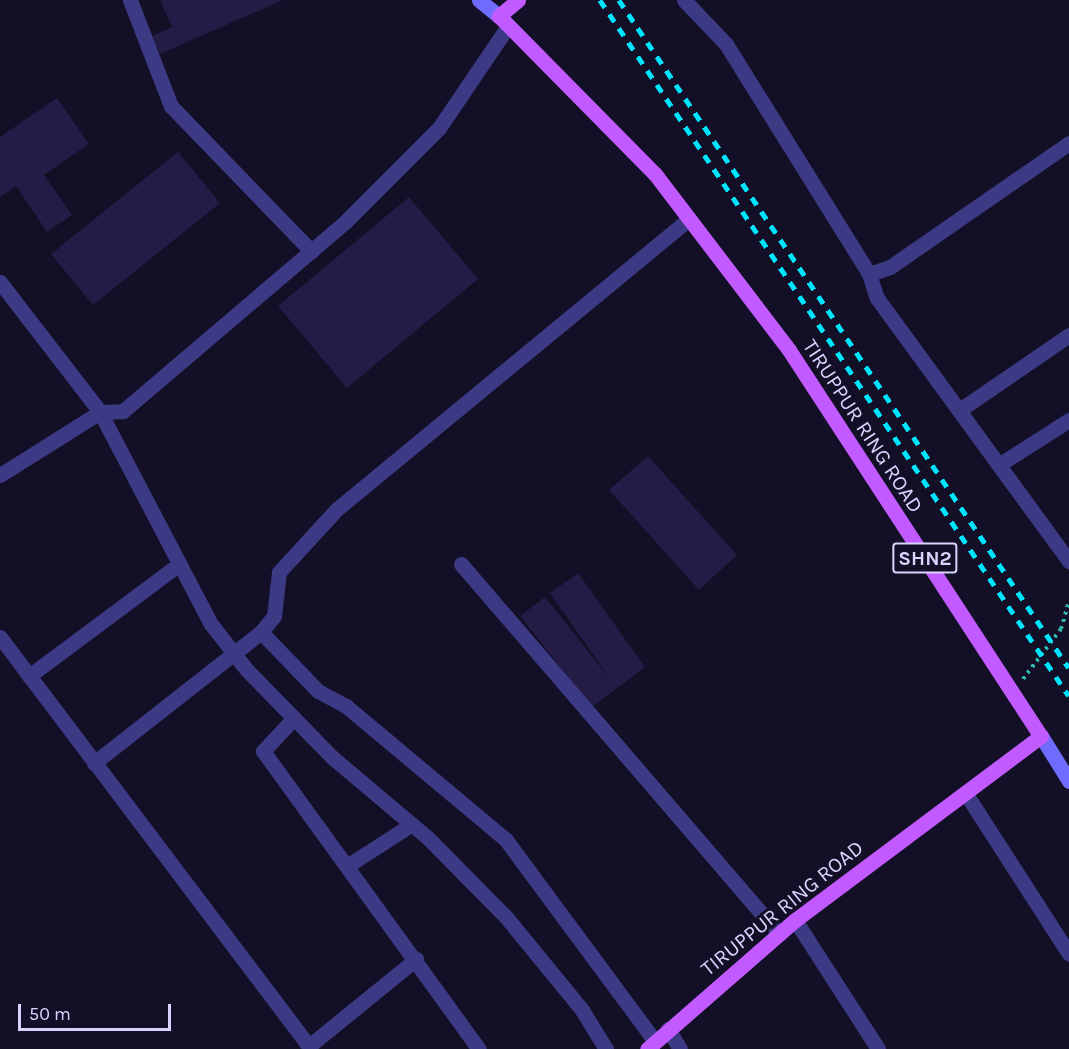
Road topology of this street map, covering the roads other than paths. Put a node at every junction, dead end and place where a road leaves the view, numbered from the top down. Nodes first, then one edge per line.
1 (130, 0) edge
2 (478, 0) edge
3 (518, 0) edge
4 (684, 0) edge
5 (504, 21) junction
6 (1069, 143) edge
7 (689, 219) junction
8 (311, 251) junction
9 (870, 274) junction
10 (0, 282) edge
11 (1069, 335) edge
12 (961, 409) junction
13 (100, 412) junction
14 (1069, 420) edge
15 (1000, 464) junction
16 (0, 475) edge
17 (1069, 561) edge
18 (179, 564) junction
19 (460, 564) dead end
20 (261, 632) junction
21 (0, 637) edge
22 (234, 655) junction
23 (29, 676) junction
24 (294, 718) junction
25 (1041, 736) junction
26 (94, 763) junction
27 (1069, 781) edge
28 (966, 794) junction
29 (412, 824) junction
30 (347, 866) junction
31 (795, 920) junction
32 (779, 934) junction
33 (1069, 954) edge
34 (416, 959) junction
35 (668, 1029) junction
36 (651, 1045) edge
37 (310, 1048) edge
38 (479, 1049) edge
39 (606, 1049) edge
40 (680, 1049) edge
41 (878, 1049) edge

1 - 8 street
2 - 5 main road
3 - 5 main road
4 - 9 street
5 - 7 main road, TIRUPPUR RING ROAD / SHN2
5 - 8 street
6 - 9 street
7 - 20 street
7 - 25 main road, TIRUPPUR RING ROAD / SHN2
8 - 13 street
9 - 12 street
10 - 13 street
11 - 12 street
12 - 15 street
13 - 16 street
13 - 18 street
14 - 15 street
15 - 17 street
18 - 22 street
18 - 23 street
19 - 32 street
20 - 22 street
20 - 36 street
21 - 23 street
22 - 24 street
22 - 26 street
23 - 26 street
24 - 29 street
24 - 30 street
25 - 27 main road
25 - 28 main road, TIRUPPUR RING ROAD
26 - 37 street
28 - 31 main road, TIRUPPUR RING ROAD
28 - 33 street
29 - 30 street
29 - 39 street
30 - 34 street
31 - 32 main road, TIRUPPUR RING ROAD
31 - 41 street
32 - 35 main road, TIRUPPUR RING ROAD
34 - 37 street
34 - 38 street
35 - 36 main road, TIRUPPUR RING ROAD
35 - 40 street

